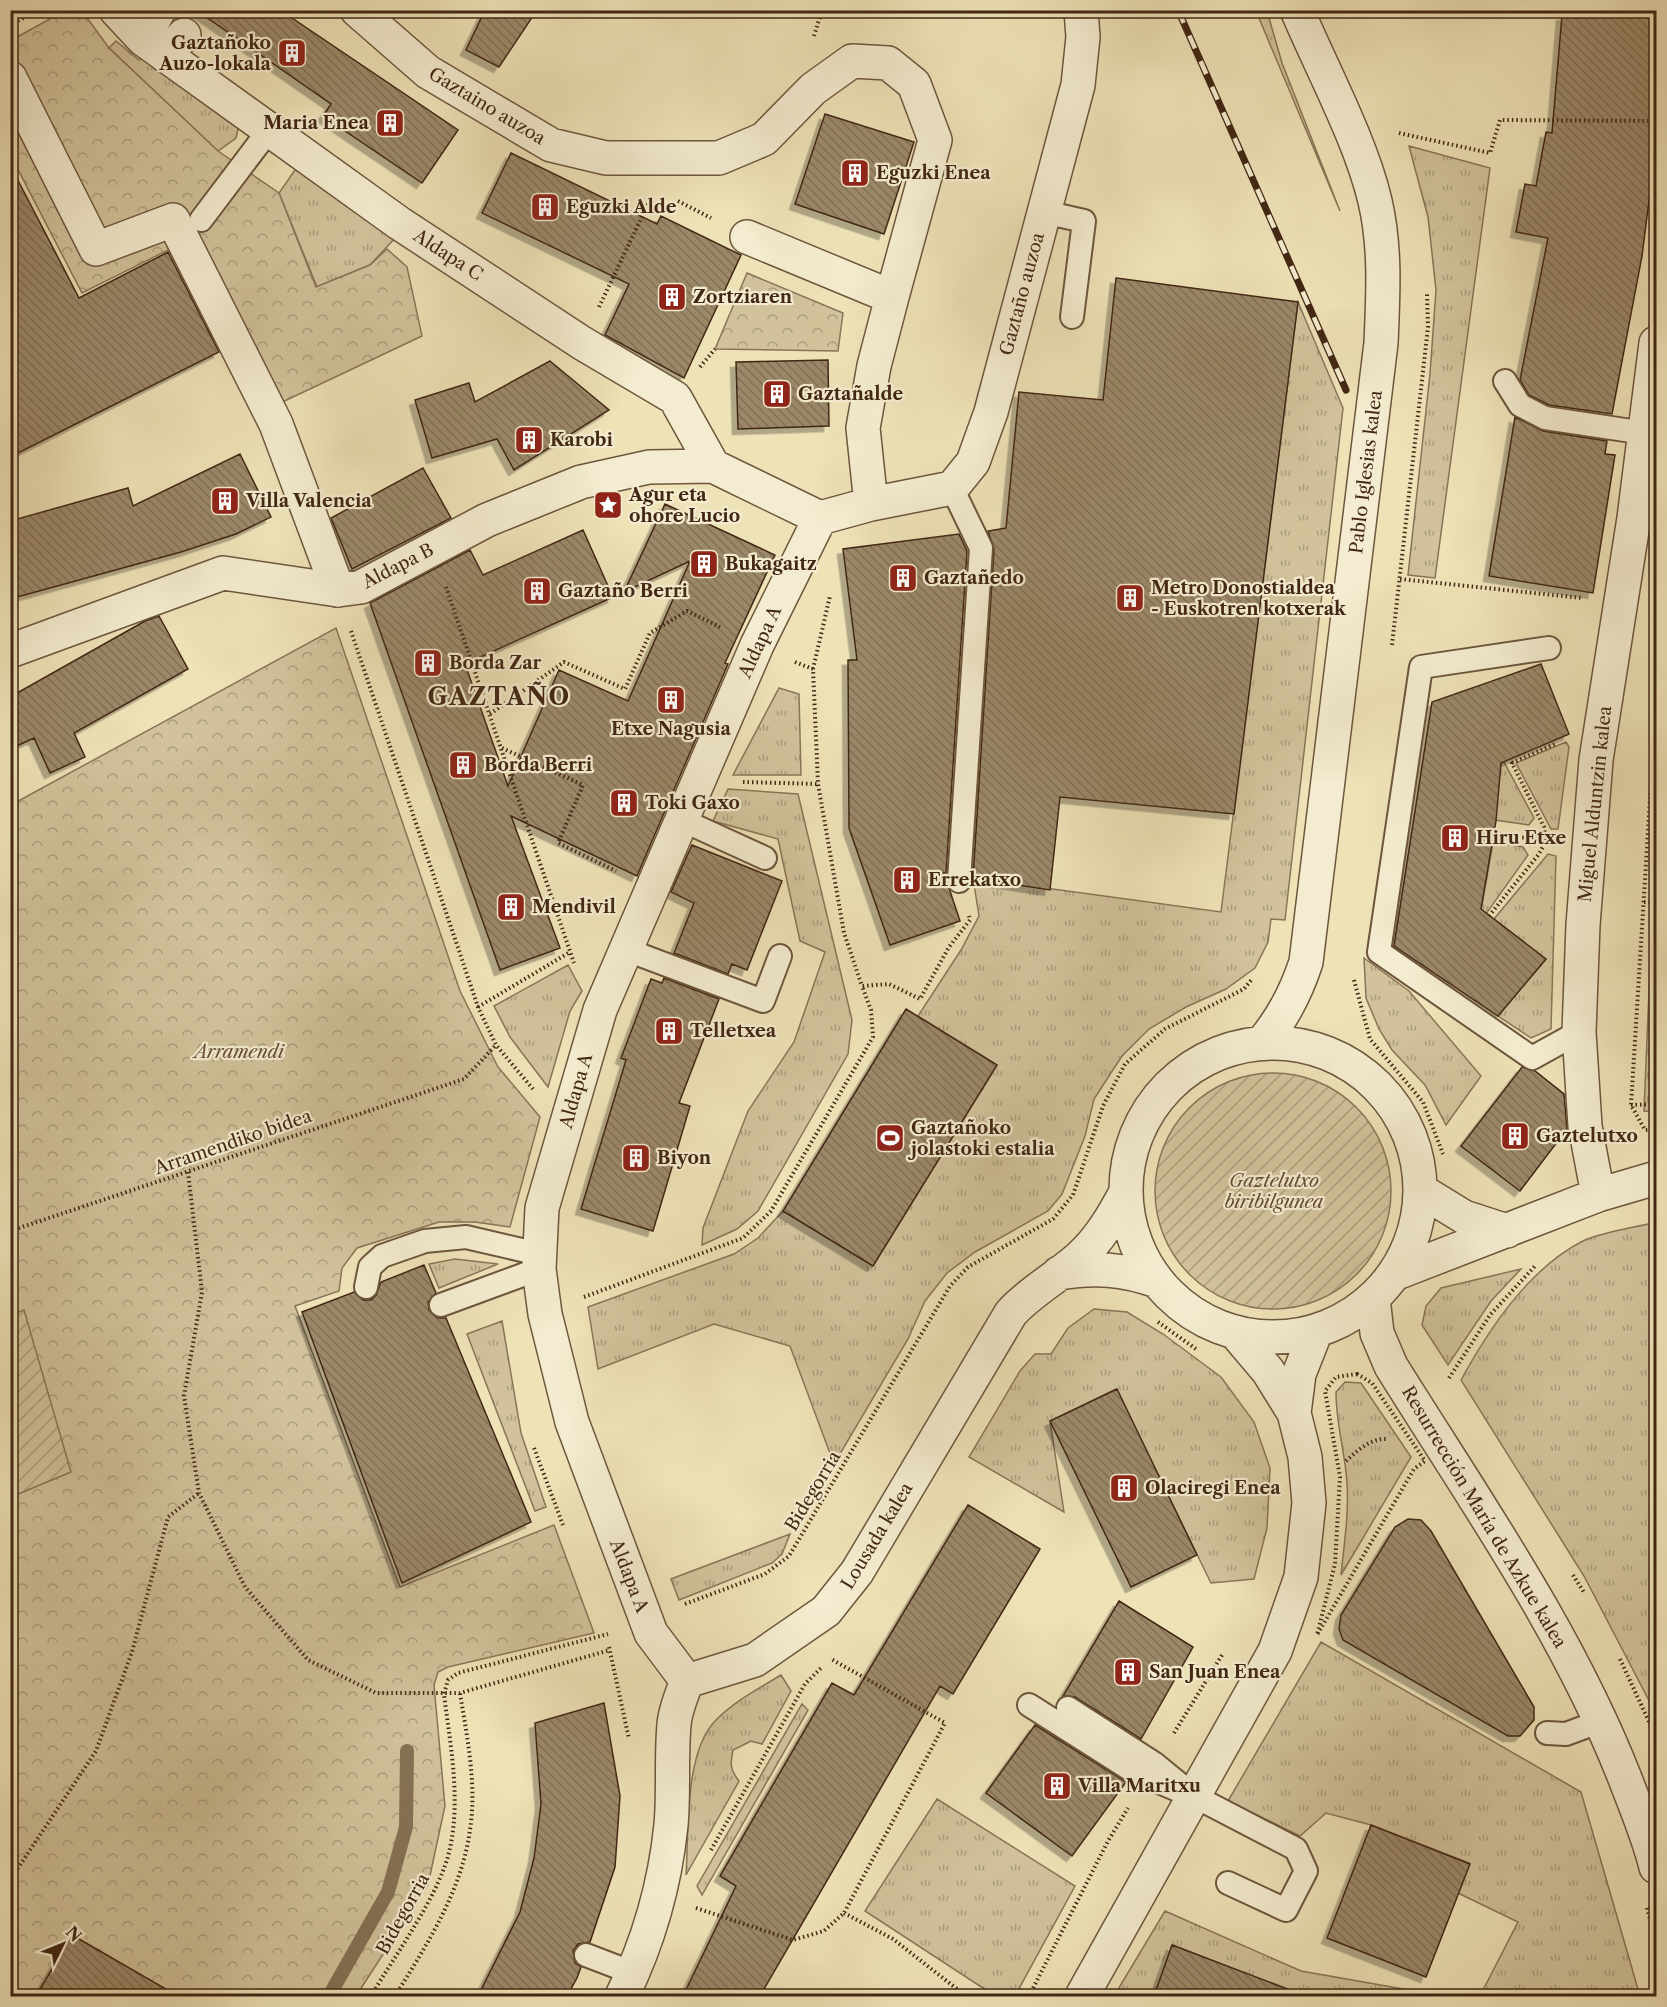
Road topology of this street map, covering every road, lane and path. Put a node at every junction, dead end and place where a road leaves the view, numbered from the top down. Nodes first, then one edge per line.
1 (38, 10) edge
2 (116, 10) edge
3 (159, 10) edge
4 (357, 10) edge
5 (1081, 10) edge
6 (1297, 10) edge
7 (10, 25) edge
8 (164, 43) junction
9 (10, 78) edge
10 (1656, 121) edge
11 (269, 130) junction
12 (1399, 133) dead end
13 (670, 158) junction
14 (655, 189) junction
15 (1044, 212) junction
16 (201, 220) dead end
17 (747, 237) joint
18 (892, 297) junction
19 (1072, 317) dead end
20 (582, 343) junction
21 (1656, 343) edge
22 (1505, 381) dead end
23 (1648, 438) edge
24 (713, 466) junction
25 (952, 488) junction
26 (871, 504) junction
27 (820, 518) junction
28 (1400, 579) dead end
29 (832, 588) dead end
30 (338, 590) junction
31 (1585, 598) dead end
32 (459, 622) dead end
33 (757, 645) junction
34 (1549, 648) dead end
35 (10, 651) edge
36 (813, 669) junction
37 (490, 714) junction
38 (1568, 738) dead end
39 (502, 748) junction
40 (1656, 753) edge
41 (732, 781) dead end
42 (818, 784) junction
43 (682, 820) junction
44 (1500, 834) dead end
45 (1545, 841) junction
46 (1557, 842) dead end
47 (765, 858) dead end
48 (621, 873) dead end
49 (959, 881) dead end
50 (1644, 902) junction
51 (1656, 902) edge
52 (1489, 916) dead end
53 (949, 947) dead end
54 (627, 950) junction
55 (780, 956) dead end
56 (1258, 973) dead end
57 (1355, 975) dead end
58 (862, 986) junction
59 (478, 1006) junction
60 (1579, 1032) junction
61 (1262, 1043) junction
62 (1656, 1104) edge
63 (1631, 1105) junction
64 (1656, 1129) edge
65 (1444, 1158) dead end
66 (189, 1172) junction
67 (1656, 1178) edge
68 (1420, 1190) junction
69 (1126, 1192) junction
70 (1598, 1195) junction
71 (10, 1231) edge
72 (1507, 1232) junction
73 (1544, 1258) dead end
74 (539, 1261) junction
75 (1059, 1273) junction
76 (1157, 1281) junction
77 (1384, 1286) junction
78 (366, 1287) dead end
79 (578, 1299) dead end
80 (441, 1305) dead end
81 (1152, 1318) dead end
82 (1316, 1331) junction
83 (1235, 1332) junction
84 (1204, 1356) dead end
85 (1440, 1374) dead end
86 (1294, 1413) junction
87 (1425, 1461) joint
88 (199, 1493) junction
89 (646, 1620) junction
90 (687, 1681) junction
91 (460, 1693) junction
92 (444, 1694) junction
93 (1029, 1705) dead end
94 (1068, 1708) dead end
95 (1600, 1721) junction
96 (1547, 1733) dead end
97 (630, 1743) dead end
98 (1194, 1796) junction
99 (711, 1851) dead end
100 (1656, 1867) edge
101 (10, 1880) edge
102 (1228, 1883) dead end
103 (691, 1906) dead end
104 (844, 1913) junction
105 (586, 1955) dead end
106 (628, 1984) edge
107 (371, 1996) edge
108 (395, 1996) edge
109 (966, 1996) edge
110 (1082, 1996) edge

1 - 7 path
2 - 8 street, Aldapa C
3 - 8 street
4 - 13 street, Gaztaino auzoa
5 - 15 street, Gaztaño auzoa
6 - 61 street, Pablo Iglesias kalea
8 - 11 street, Aldapa C
9 - 30 street
10 - 12 path
11 - 16 lane
11 - 20 street, Aldapa C
13 - 14 path
13 - 18 street, Gaztaino auzoa
14 - 17 path
14 - 20 path
15 - 19 lane
15 - 25 street, Gaztaño auzoa
17 - 18 street
18 - 26 street
20 - 24 street, Aldapa C
21 - 23 street, Miguel Alduntzin kalea
22 - 23 lane
23 - 60 street, Miguel Alduntzin kalea
24 - 27 street
24 - 30 street, Aldapa B
25 - 26 street
25 - 49 lane
26 - 27 street
27 - 33 street, Aldapa A
28 - 31 path
29 - 36 path
30 - 35 street, Aldapa B
30 - 59 path
32 - 37 path
33 - 36 path
33 - 37 path
33 - 43 street, Aldapa A
34 - 60 lane
36 - 42 path
37 - 39 path
38 - 45 path
39 - 48 path
39 - 59 path
40 - 50 path
41 - 42 path
42 - 58 path
43 - 47 lane
43 - 54 street, Aldapa A
44 - 45 path
45 - 46 path
45 - 52 path
50 - 51 path
50 - 63 path
53 - 58 path
54 - 55 lane
54 - 74 street, Aldapa A
56 - 89 path, Bidegorria
57 - 65 path
58 - 79 path
59 - 66 path, Arramendiko bidea
60 - 70 street, Miguel Alduntzin kalea
61 - 68 street
61 - 69 street
62 - 63 path
63 - 64 path
66 - 71 path, Arramendiko bidea
66 - 88 path
67 - 70 street
68 - 72 street
68 - 77 street
69 - 75 street, Lousada kalea
69 - 76 street
70 - 72 street
72 - 77 street
73 - 85 path
74 - 78 lane
74 - 80 lane
74 - 89 street, Aldapa A
75 - 76 street, Lousada kalea
75 - 90 street, Lousada kalea
76 - 83 street
77 - 82 street
77 - 95 street, Resurrección María de Azkue kalea
81 - 84 path
82 - 83 street
82 - 86 street
83 - 86 street
86 - 98 street
87 - 87 path
88 - 92 path
88 - 101 path
89 - 90 street, Aldapa A
89 - 92 path, Bidegorria
90 - 106 street
91 - 92 path
91 - 97 path
91 - 108 path
92 - 107 path, Bidegorria
93 - 98 lane
94 - 98 lane
95 - 96 lane
95 - 100 street, Resurrección María de Azkue kalea
98 - 102 lane
98 - 110 street
99 - 104 path
103 - 104 path
104 - 109 path
105 - 106 lane

